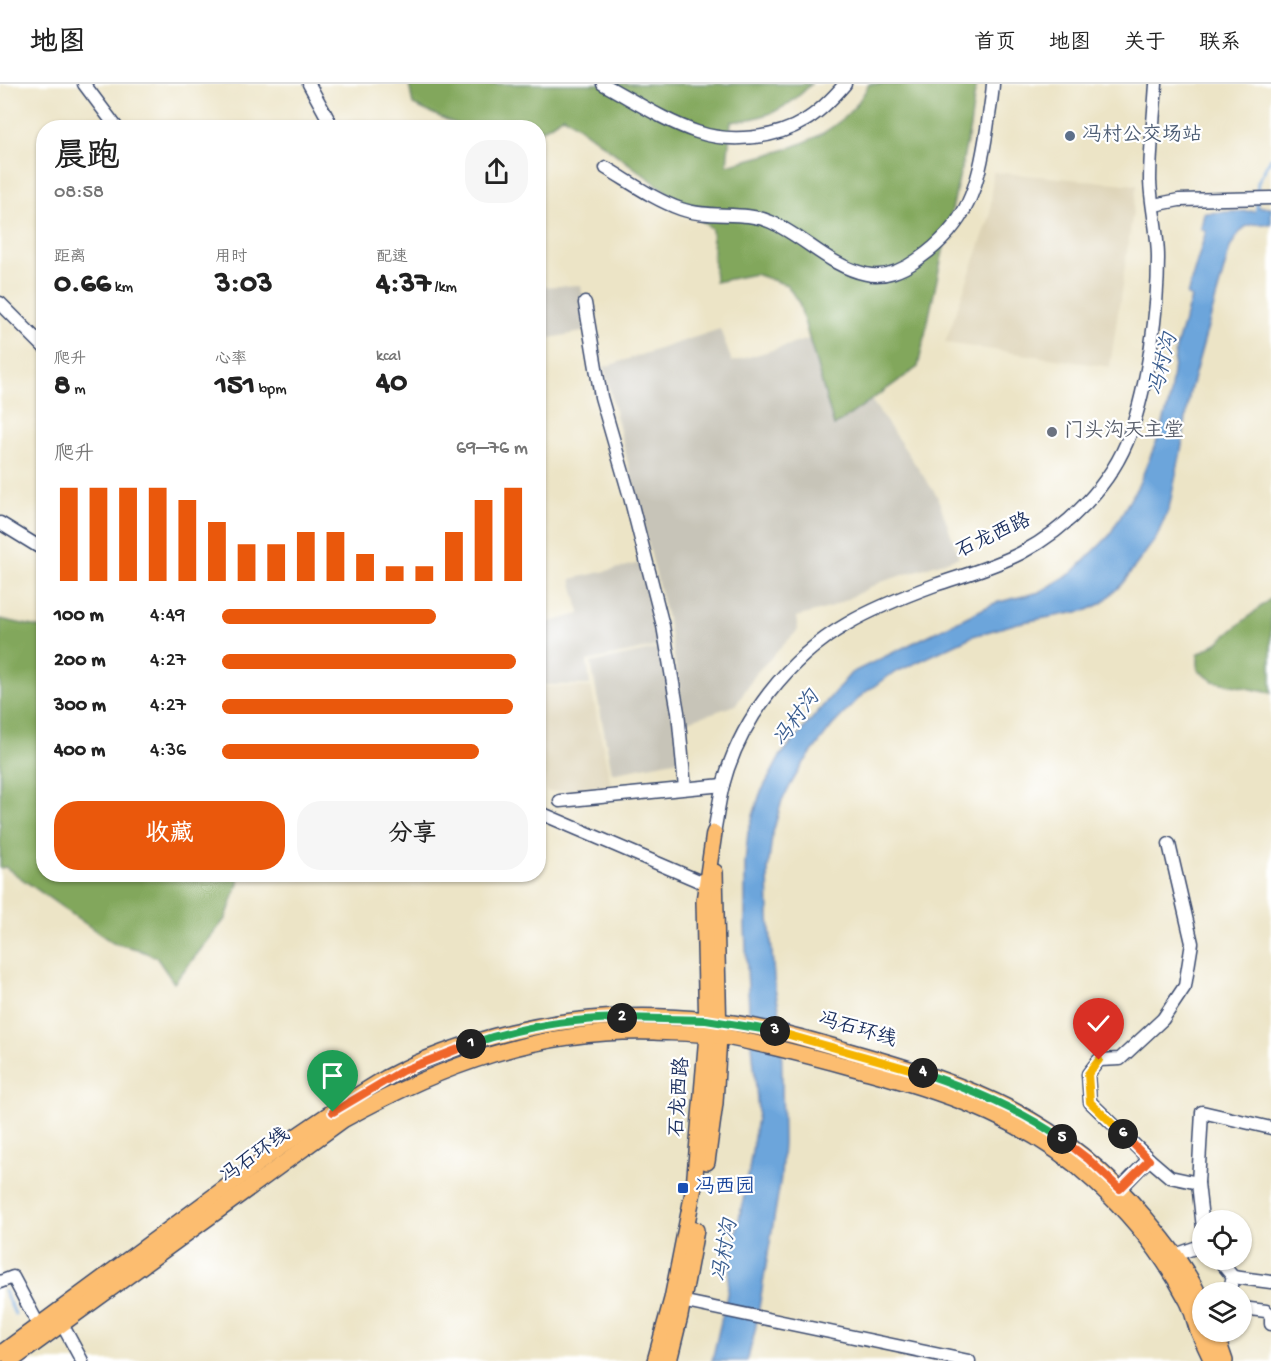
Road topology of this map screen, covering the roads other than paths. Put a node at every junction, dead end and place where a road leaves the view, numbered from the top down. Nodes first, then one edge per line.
1 (84, 84) edge
2 (309, 84) edge
3 (603, 84) edge
4 (845, 84) edge
5 (993, 84) edge
6 (1156, 84) edge
7 (111, 120) edge
8 (329, 120) edge
9 (606, 168) dead end
10 (1262, 198) edge
11 (1154, 205) junction
12 (0, 303) edge
13 (585, 303) dead end
14 (36, 339) edge
15 (0, 524) edge
16 (36, 545) edge
17 (723, 785) junction
18 (685, 788) junction
19 (560, 801) dead end
20 (546, 815) edge
21 (714, 833) junction
22 (1169, 844) dead end
23 (706, 884) junction
24 (713, 1028) junction
25 (1271, 1128) edge
26 (1149, 1160) junction
27 (1198, 1183) junction
28 (1120, 1189) junction
29 (1201, 1210) edge
30 (1192, 1249) edge
31 (1175, 1255) junction
32 (1227, 1270) edge
33 (1233, 1277) junction
34 (0, 1282) edge
35 (1193, 1282) edge
36 (1232, 1282) edge
37 (1271, 1282) edge
38 (678, 1300) junction
39 (1252, 1309) edge
40 (1192, 1311) edge
41 (62, 1324) junction
42 (1271, 1324) edge
43 (39, 1326) junction
44 (1205, 1342) edge
45 (1218, 1342) edge
46 (0, 1354) edge
47 (10, 1361) edge
48 (82, 1361) edge
49 (655, 1361) edge
50 (669, 1361) edge
51 (969, 1361) edge
52 (1212, 1361) edge
53 (1225, 1361) edge

1 - 7 street
2 - 8 street
3 - 4 street
5 - 9 street
6 - 11 street, 石龙西路
10 - 11 street
11 - 17 street, 石龙西路
12 - 14 street
13 - 18 street
15 - 16 street
17 - 18 street
17 - 21 street, 石龙西路
18 - 19 street
20 - 23 street
21 - 23 main road, 石龙西路
21 - 24 main road, 石龙西路
22 - 26 street
23 - 24 main road, 石龙西路
24 - 28 main road, 冯石环线
24 - 38 main road, 石龙西路
24 - 40 main road, 冯石环线
24 - 41 main road, 冯石环线
24 - 43 main road, 冯石环线
25 - 27 street
26 - 27 street
26 - 28 street
27 - 29 street
28 - 31 main road, 冯石环线
30 - 31 street
31 - 35 main road, 冯石环线
32 - 33 street
33 - 36 street
33 - 37 street
34 - 43 street
38 - 49 main road, 石龙西路
38 - 50 main road, 石龙西路
38 - 51 street
39 - 42 street
41 - 47 main road, 冯石环线
41 - 48 street
43 - 46 main road, 冯石环线
44 - 52 main road, 冯石环线
45 - 53 main road

